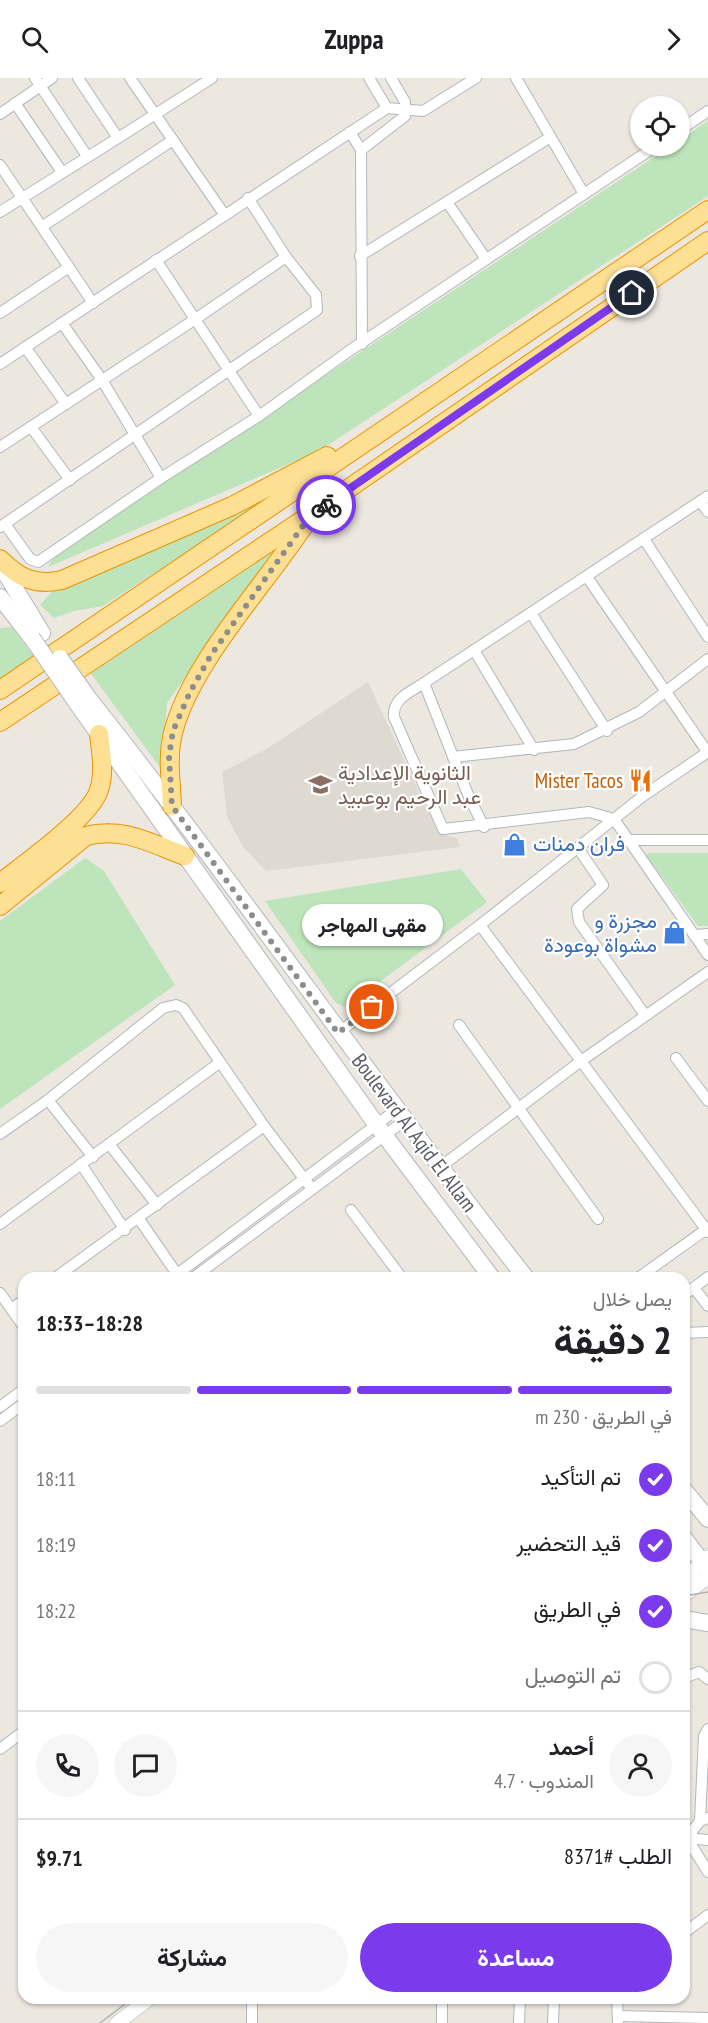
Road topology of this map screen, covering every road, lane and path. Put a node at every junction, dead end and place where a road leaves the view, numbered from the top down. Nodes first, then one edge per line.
1 (52, 78) edge
2 (78, 78) edge
3 (130, 78) edge
4 (212, 78) edge
5 (369, 78) edge
6 (392, 78) edge
7 (476, 78) edge
8 (516, 78) edge
9 (38, 82) edge
10 (400, 92) junction
11 (15, 103) junction
12 (384, 104) junction
13 (406, 111) junction
14 (708, 111) edge
15 (0, 114) edge
16 (158, 114) junction
17 (690, 123) edge
18 (350, 132) junction
19 (118, 138) junction
20 (549, 138) junction
21 (173, 140) junction
22 (361, 150) junction
23 (87, 156) junction
24 (641, 156) edge
25 (0, 165) edge
26 (62, 172) junction
27 (584, 194) junction
28 (23, 196) junction
29 (248, 198) junction
30 (447, 202) junction
31 (708, 210) edge
32 (0, 212) edge
33 (224, 214) junction
34 (43, 226) junction
35 (708, 241) edge
36 (360, 256) junction
37 (286, 257) junction
38 (486, 259) junction
39 (156, 260) junction
40 (69, 267) junction
41 (93, 303) junction
42 (0, 313) edge
43 (194, 320) junction
44 (62, 323) junction
45 (362, 344) junction
46 (25, 347) junction
47 (0, 364) edge
48 (229, 372) junction
49 (102, 380) junction
50 (66, 404) junction
51 (259, 416) junction
52 (403, 416) junction
53 (31, 427) junction
54 (135, 437) junction
55 (0, 447) edge
56 (161, 478) junction
57 (70, 480) junction
58 (704, 498) edge
59 (708, 513) edge
60 (310, 516) junction
61 (2, 526) edge
62 (644, 539) junction
63 (0, 558) edge
64 (0, 564) edge
65 (587, 577) junction
66 (0, 597) edge
67 (531, 613) junction
68 (37, 635) junction
69 (708, 637) edge
70 (474, 650) junction
71 (708, 659) edge
72 (424, 683) junction
73 (0, 690) edge
74 (665, 691) junction
75 (84, 702) junction
76 (0, 722) edge
77 (607, 731) junction
78 (99, 734) junction
79 (534, 750) junction
80 (708, 753) edge
81 (453, 757) junction
82 (172, 806) junction
83 (614, 819) junction
84 (484, 827) junction
85 (626, 840) junction
86 (708, 840) edge
87 (578, 848) junction
88 (185, 856) junction
89 (0, 883) edge
90 (0, 906) edge
91 (480, 925) junction
92 (694, 934) junction
93 (708, 934) edge
94 (708, 955) edge
95 (708, 972) edge
96 (645, 1015) junction
97 (459, 1025) dead end
98 (338, 1033) junction
99 (676, 1058) dead end
100 (581, 1061) junction
101 (219, 1063) junction
102 (48, 1100) junction
103 (708, 1101) edge
104 (518, 1109) junction
105 (400, 1115) junction
106 (264, 1126) junction
107 (380, 1129) junction
108 (0, 1134) edge
109 (109, 1144) junction
110 (93, 1157) junction
111 (81, 1164) junction
112 (439, 1168) junction
113 (304, 1179) junction
114 (312, 1189) junction
115 (157, 1205) junction
116 (351, 1210) dead end
117 (139, 1219) junction
118 (598, 1219) dead end
119 (0, 1224) edge
120 (125, 1230) junction
121 (707, 1230) edge
122 (64, 1272) edge
123 (172, 1272) edge
124 (180, 1272) edge
125 (202, 1272) edge
126 (398, 1272) edge
127 (487, 1272) edge
128 (521, 1272) edge
129 (647, 1272) edge
130 (708, 1277) edge
131 (694, 1287) junction
132 (690, 1290) edge
133 (0, 1293) edge
134 (18, 1304) edge
135 (708, 1306) edge
136 (11, 1309) junction
137 (18, 1319) edge
138 (708, 1332) edge
139 (690, 1333) edge
140 (18, 1394) edge
141 (0, 1407) edge
142 (18, 1408) edge
143 (0, 1421) edge
144 (690, 1495) edge
145 (702, 1504) edge
146 (708, 1520) edge
147 (690, 1546) edge
148 (706, 1566) edge
149 (690, 1576) edge
150 (690, 1587) edge
151 (690, 1620) edge
152 (708, 1623) edge
153 (690, 1676) edge
154 (708, 1679) edge
155 (708, 1729) edge
156 (18, 1736) edge
157 (0, 1749) edge
158 (704, 1819) edge
159 (690, 1834) edge
160 (690, 1838) edge
161 (708, 1840) edge
162 (690, 1844) edge
163 (708, 1872) edge
164 (708, 1915) edge
165 (690, 1928) edge
166 (142, 2004) edge
167 (252, 2004) edge
168 (442, 2004) edge
169 (520, 2004) edge
170 (554, 2004) edge
171 (617, 2004) edge
172 (708, 2018) edge
173 (618, 2019) edge
174 (117, 2023) edge
175 (252, 2023) edge
176 (442, 2023) edge
177 (519, 2023) edge
178 (553, 2023) edge

1 - 9 street
2 - 19 street
3 - 16 street
4 - 16 street
5 - 12 street
6 - 10 street
7 - 13 street
8 - 20 street
9 - 11 street
9 - 23 street
10 - 12 street
10 - 13 street
11 - 15 street
11 - 26 street
12 - 13 street
12 - 18 street
13 - 22 street
14 - 17 street
16 - 19 street
16 - 21 street
18 - 22 street
18 - 29 street
19 - 23 street
20 - 27 street
20 - 30 street
21 - 33 street
21 - 34 street
22 - 36 street
23 - 26 street
24 - 27 street
25 - 28 street
26 - 28 street
27 - 38 street
28 - 32 street
28 - 34 street
29 - 33 street
29 - 37 street
30 - 36 street
30 - 38 street
31 - 52 highway
33 - 39 street
34 - 40 street
35 - 60 highway
36 - 45 street
37 - 43 street
37 - 48 street
38 - 45 street
39 - 41 street
39 - 43 street
40 - 41 street
40 - 42 street
41 - 44 street
43 - 48 street
43 - 49 street
44 - 46 street
44 - 49 street
45 - 51 street
46 - 47 street
46 - 50 street
48 - 51 street
48 - 54 street
49 - 50 street
49 - 54 street
50 - 53 street
51 - 56 street
52 - 63 highway
52 - 73 highway
53 - 55 street
53 - 57 street
54 - 56 street
54 - 57 street
56 - 61 street
57 - 61 street
58 - 59 street
58 - 62 street
60 - 76 highway
60 - 82 highway
62 - 65 street
62 - 69 street
64 - 68 main road
65 - 67 street
65 - 74 street
66 - 68 main road
67 - 70 street
67 - 77 street
68 - 75 main road, bridge
70 - 72 street
70 - 79 street
71 - 74 street
72 - 81 street
72 - 84 street
74 - 77 street
74 - 80 street
75 - 78 main road, Boulevard Al Aqid El Allam
75 - 82 main road, Boulevard Al Aqid El Allam
77 - 79 street
78 - 88 main road, Boulevard Al Aqid El Allam
78 - 89 highway
79 - 81 street
80 - 83 street
81 - 84 street
82 - 98 main road, Boulevard Al Aqid El Allam
83 - 84 street
83 - 85 street
83 - 87 street
85 - 86 street
85 - 92 street
87 - 91 street
87 - 96 street
88 - 90 highway
88 - 107 main road, Boulevard Al Aqid El Allam
91 - 98 street
91 - 100 street
92 - 93 street
92 - 94 street
95 - 96 street
96 - 100 street
97 - 104 street
98 - 105 main road, Boulevard Al Aqid El Allam
99 - 103 street
100 - 104 street
100 - 121 street
101 - 102 street
101 - 106 street
101 - 109 street
102 - 108 street
102 - 110 street
104 - 112 street
104 - 118 street
105 - 107 street
105 - 112 main road, Boulevard Al Aqid El Allam
106 - 113 street
106 - 115 street
107 - 113 street
107 - 114 street
107 - 127 main road, Boulevard Al Aqid El Allam
109 - 110 street
109 - 115 street
110 - 111 street
111 - 119 street
111 - 120 street
112 - 128 main road, Boulevard Al Aqid El Allam
113 - 114 street
113 - 124 street
114 - 125 street
115 - 117 street
116 - 126 street
117 - 120 street
117 - 123 street
120 - 122 street
121 - 129 street
130 - 131 street
131 - 132 street
131 - 135 street
133 - 136 street
134 - 136 street
136 - 137 street
138 - 139 street
140 - 141 street
142 - 143 street
144 - 145 main road
145 - 146 main road
147 - 148 main road
148 - 149 street
148 - 150 street
151 - 152 main road
153 - 154 street
155 - 158 street
156 - 157 street
158 - 159 street
160 - 161 street
162 - 163 street
164 - 165 street
166 - 174 street
167 - 175 street
168 - 176 street
169 - 177 street
170 - 178 street
171 - 173 street
172 - 173 street

